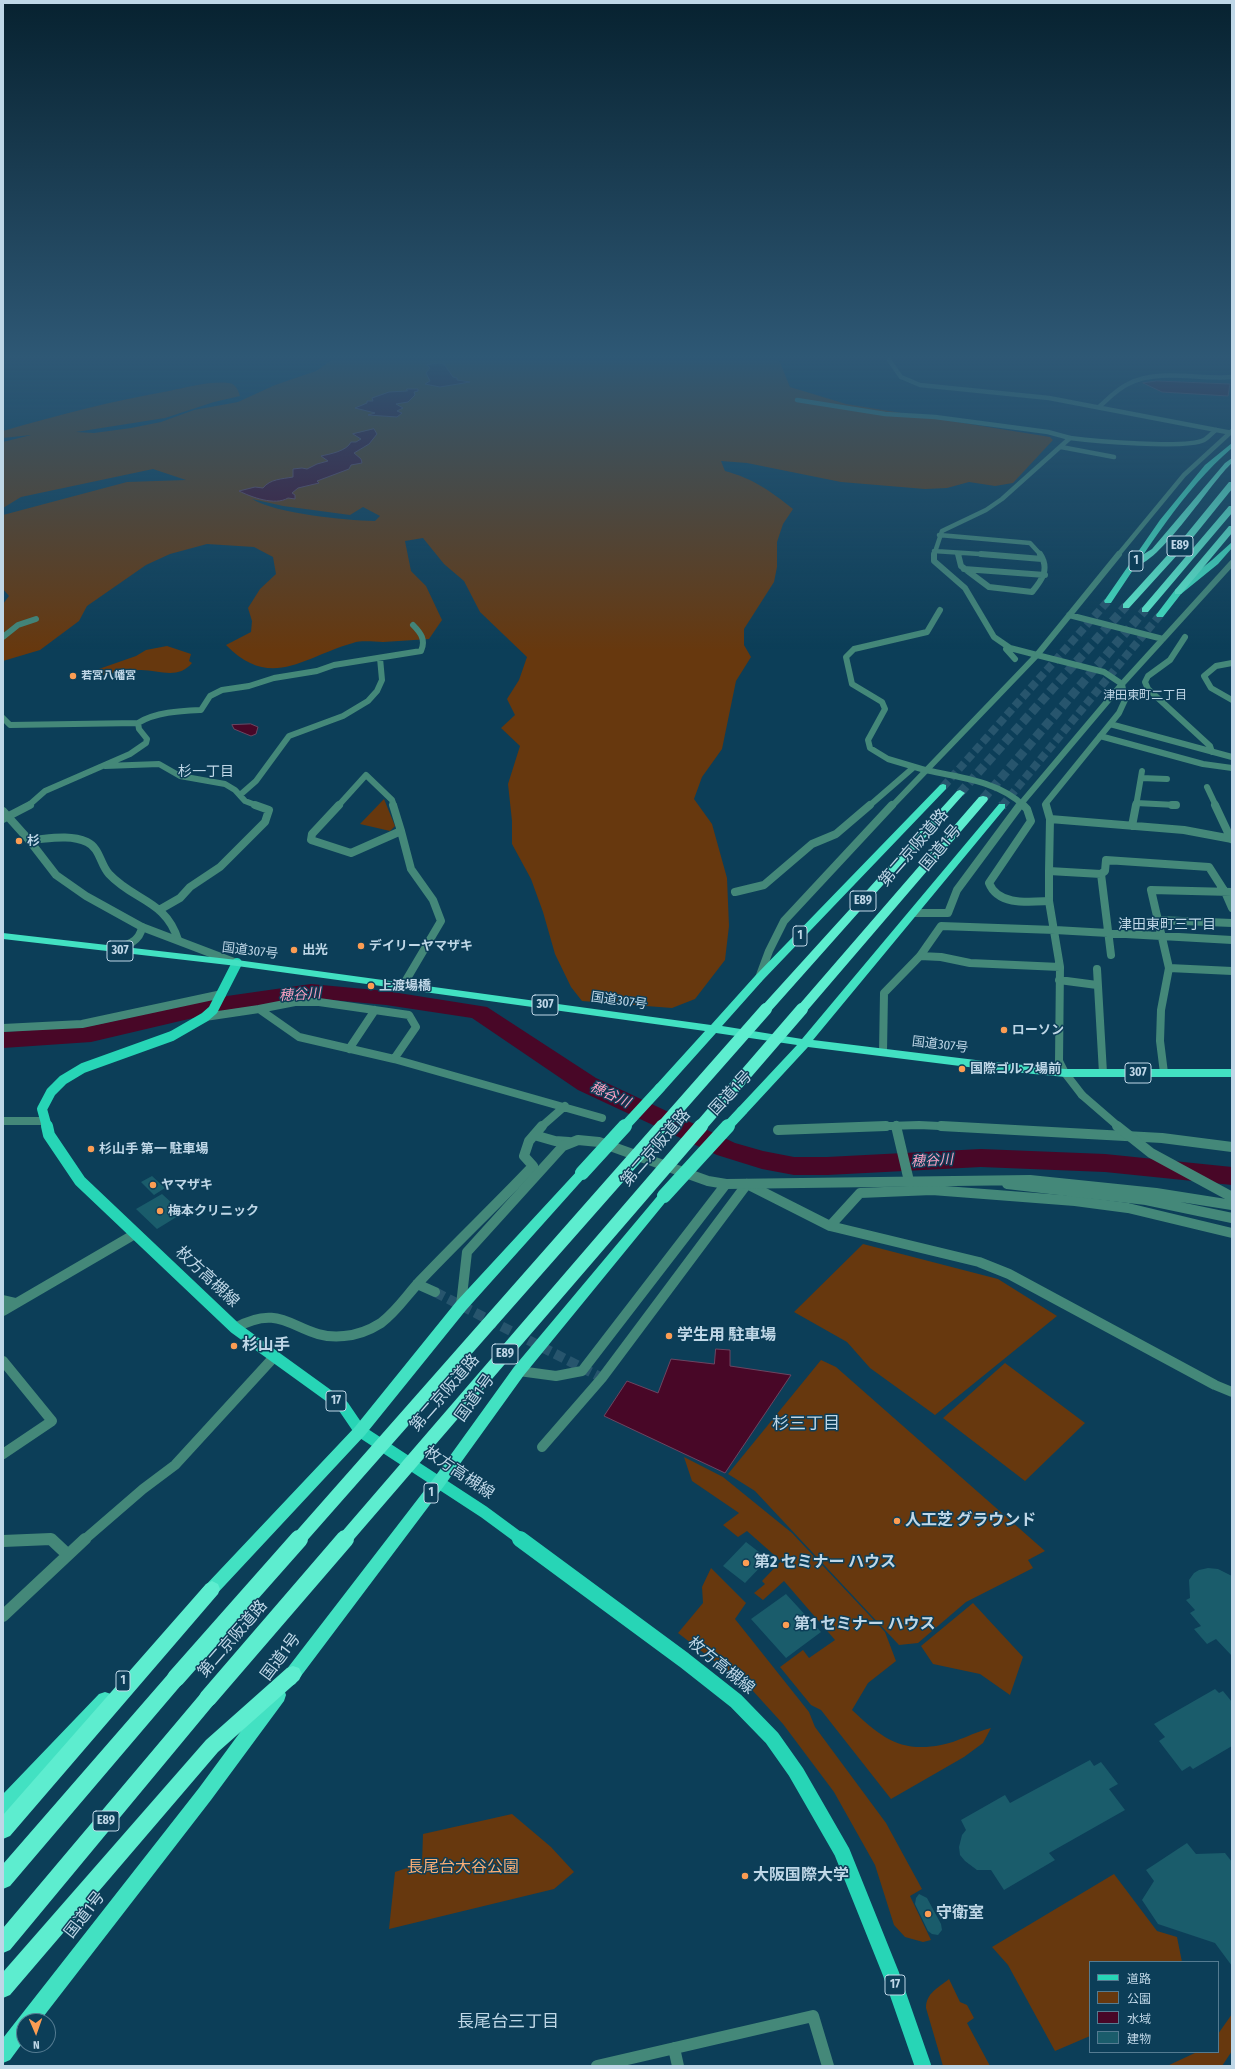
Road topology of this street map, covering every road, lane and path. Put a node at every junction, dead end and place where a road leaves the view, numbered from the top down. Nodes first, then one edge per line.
1 (1050, 457) edge
2 (1205, 457) edge
3 (1218, 457) edge
4 (1232, 460) edge
5 (1232, 484) edge
6 (1232, 508) edge
7 (1232, 528) edge
8 (939, 535) junction
9 (1232, 544) edge
10 (934, 551) junction
11 (958, 553) junction
12 (1042, 559) junction
13 (1232, 562) edge
14 (1134, 564) junction
15 (964, 570) junction
16 (1045, 575) junction
17 (1178, 592) junction
18 (1108, 601) tunnel mouth
19 (1126, 606) tunnel mouth
20 (940, 610) dead end
21 (1145, 610) tunnel mouth
22 (1069, 615) junction
23 (1160, 615) tunnel mouth
24 (36, 619) dead end
25 (413, 625) dead end
26 (3, 637) edge
27 (1185, 637) dead end
28 (1163, 639) junction
29 (1010, 648) junction
30 (1037, 655) junction
31 (380, 658) junction
32 (1015, 659) dead end
33 (1232, 663) edge
34 (1122, 684) junction
35 (1232, 700) edge
36 (3, 718) edge
37 (138, 723) junction
38 (1110, 724) junction
39 (1100, 736) junction
40 (1212, 752) junction
41 (1230, 757) edge
42 (105, 766) junction
43 (914, 767) junction
44 (1231, 768) edge
45 (925, 770) junction
46 (1167, 780) dead end
47 (1207, 786) dead end
48 (943, 787) tunnel mouth
49 (960, 793) tunnel mouth
50 (240, 795) junction
51 (982, 799) tunnel mouth
52 (1021, 803) junction
53 (1136, 803) junction
54 (1176, 805) dead end
55 (1002, 806) tunnel mouth
56 (3, 810) edge
57 (6, 818) edge
58 (1050, 819) junction
59 (1132, 826) junction
60 (401, 831) junction
61 (1232, 839) edge
62 (29, 840) junction
63 (1049, 871) junction
64 (1101, 874) junction
65 (735, 892) dead end
66 (1229, 892) edge
67 (1049, 901) junction
68 (1232, 908) edge
69 (159, 910) junction
70 (914, 913) junction
71 (1158, 920) junction
72 (1232, 923) edge
73 (142, 927) junction
74 (1056, 930) junction
75 (1109, 934) junction
76 (3, 936) edge
77 (1162, 936) junction
78 (178, 940) junction
79 (1232, 940) edge
80 (112, 950) junction
81 (1111, 955) dead end
82 (920, 956) junction
83 (238, 963) junction
84 (1060, 967) junction
85 (1169, 968) junction
86 (1097, 969) dead end
87 (1232, 970) edge
88 (759, 978) junction
89 (1059, 980) junction
90 (1097, 985) junction
91 (402, 987) junction
92 (222, 994) junction
93 (259, 1009) junction
94 (375, 1010) junction
95 (205, 1017) junction
96 (3, 1028) edge
97 (714, 1029) junction
98 (805, 1043) junction
99 (349, 1049) junction
100 (883, 1052) junction
101 (394, 1059) junction
102 (1065, 1073) junction
103 (1103, 1073) junction
104 (1164, 1073) junction
105 (1232, 1073) edge
106 (565, 1106) junction
107 (602, 1118) dead end
108 (3, 1121) edge
109 (45, 1122) junction
110 (896, 1125) junction
111 (778, 1130) dead end
112 (534, 1135) junction
113 (569, 1142) junction
114 (1232, 1147) edge
115 (967, 1180) junction
116 (909, 1181) junction
117 (726, 1184) junction
118 (747, 1184) junction
119 (1232, 1197) edge
120 (1232, 1205) edge
121 (1232, 1218) edge
122 (830, 1226) junction
123 (1232, 1233) edge
124 (135, 1234) junction
125 (417, 1284) junction
126 (435, 1292) tunnel mouth
127 (3, 1300) edge
128 (16, 1303) junction
129 (461, 1306) junction
130 (3, 1311) edge
131 (235, 1328) junction
132 (274, 1357) junction
133 (3, 1361) edge
134 (519, 1371) junction
135 (1232, 1392) edge
136 (360, 1431) junction
137 (542, 1447) dead end
138 (3, 1454) edge
139 (439, 1482) junction
140 (3, 1540) edge
141 (67, 1554) junction
142 (212, 1589) junction
143 (3, 1616) edge
144 (293, 1674) junction
145 (3, 1806) edge
146 (3, 1829) edge
147 (3, 1879) edge
148 (3, 1943) edge
149 (3, 1988) edge
150 (34, 2013) edge
151 (16, 2036) edge
152 (674, 2048) junction
153 (3, 2053) edge
154 (597, 2066) edge
155 (678, 2066) edge
156 (828, 2066) edge
157 (923, 2066) edge

1 - 8 street
2 - 22 street
3 - 14 highway, 1
4 - 14 highway
5 - 19 highway, E89
6 - 21 highway, E89
7 - 17 highway
8 - 10 street
8 - 12 street
9 - 17 highway
10 - 11 street
10 - 29 street
11 - 12 street
11 - 15 street
12 - 16 street
13 - 28 street
14 - 18 highway, 1
15 - 16 street
15 - 16 street
17 - 23 highway
20 - 43 street
22 - 28 street
22 - 30 street
24 - 26 street
25 - 31 street
27 - 40 street
28 - 34 street
29 - 30 street
29 - 32 street
30 - 34 street
30 - 45 street
31 - 37 street
31 - 50 street
33 - 35 street
34 - 38 street
34 - 52 street
36 - 37 street
37 - 42 street
38 - 39 street
38 - 40 street
39 - 44 street
39 - 58 street
40 - 41 street
41 - 44 street
42 - 50 street
42 - 57 street
43 - 45 street
43 - 65 street
45 - 52 street
45 - 88 street
46 - 53 street
47 - 61 street
48 - 88 highway, 1
49 - 147 highway, 第二京阪道路 / E89, bridge
50 - 69 street
51 - 148 highway, 第二京阪道路 / E89, bridge
52 - 67 street
52 - 70 street
53 - 54 street
53 - 59 street
55 - 70 highway, 国道1号 / 1
56 - 57 street
57 - 62 street
58 - 59 street
58 - 63 street
59 - 61 street
60 - 60 street
60 - 91 street
62 - 69 street
62 - 73 street
63 - 64 street
63 - 67 street
64 - 66 street
64 - 75 street
66 - 68 street
66 - 71 street
67 - 74 street
69 - 78 street
70 - 98 highway, 国道1号 / 1
71 - 72 street
71 - 77 street
73 - 78 street
73 - 80 street
74 - 75 street
74 - 82 street
74 - 84 street
75 - 77 street
75 - 81 street
76 - 80 highway, 国道307号 / 307
77 - 79 street
77 - 85 street
78 - 83 street
80 - 83 highway, 国道307号 / 307
82 - 84 street
82 - 100 street
83 - 91 highway, 国道307号 / 307
83 - 92 main road, 枚方高槻線 / 17
84 - 89 street
85 - 87 street
85 - 104 street
86 - 90 street
88 - 97 highway, 1
89 - 90 street
89 - 102 street
90 - 103 street
91 - 97 highway, 国道307号 / 307
92 - 95 main road, 枚方高槻線 / 17
92 - 96 street
93 - 94 street
93 - 95 street
93 - 99 street
94 - 99 street
94 - 101 street
95 - 109 main road, 枚方高槻線 / 17
97 - 98 highway, 国道307号 / 307
97 - 129 highway, 1, bridge
98 - 100 highway, 国道307号 / 307
98 - 134 highway, 国道1号 / 1, bridge
99 - 101 street
100 - 102 highway, 国道307号 / 307
101 - 106 street
102 - 103 highway, 国道307号 / 307
102 - 119 street, bridge
103 - 104 highway, 国道307号 / 307
104 - 105 highway, 国道307号 / 307
106 - 107 street
106 - 112 street
108 - 109 street
109 - 124 main road, 枚方高槻線 / 17
110 - 111 street
110 - 114 street
110 - 116 street
112 - 113 street
112 - 125 street
113 - 117 street
113 - 129 street
115 - 116 street
115 - 120 street
115 - 121 street
116 - 118 street
117 - 118 street
117 - 134 street
118 - 122 street
118 - 137 street
122 - 123 street
122 - 135 street
124 - 128 street
124 - 131 main road, 枚方高槻線 / 17
125 - 126 street
125 - 131 street
127 - 128 street
128 - 130 street
129 - 136 highway, 1
131 - 132 main road, 枚方高槻線 / 17
132 - 136 main road, 枚方高槻線 / 17
132 - 141 street
133 - 138 street
134 - 139 highway, 国道1号 / 1
136 - 139 main road, 枚方高槻線 / 17
136 - 142 highway, 1
139 - 144 highway, 国道1号 / 1
139 - 157 main road, 枚方高槻線 / 17
140 - 141 street
141 - 143 street
142 - 145 highway, 1
142 - 146 highway
144 - 149 highway
144 - 150 highway, 国道1号 / 1
151 - 153 highway
152 - 154 street
152 - 155 street
152 - 156 street

